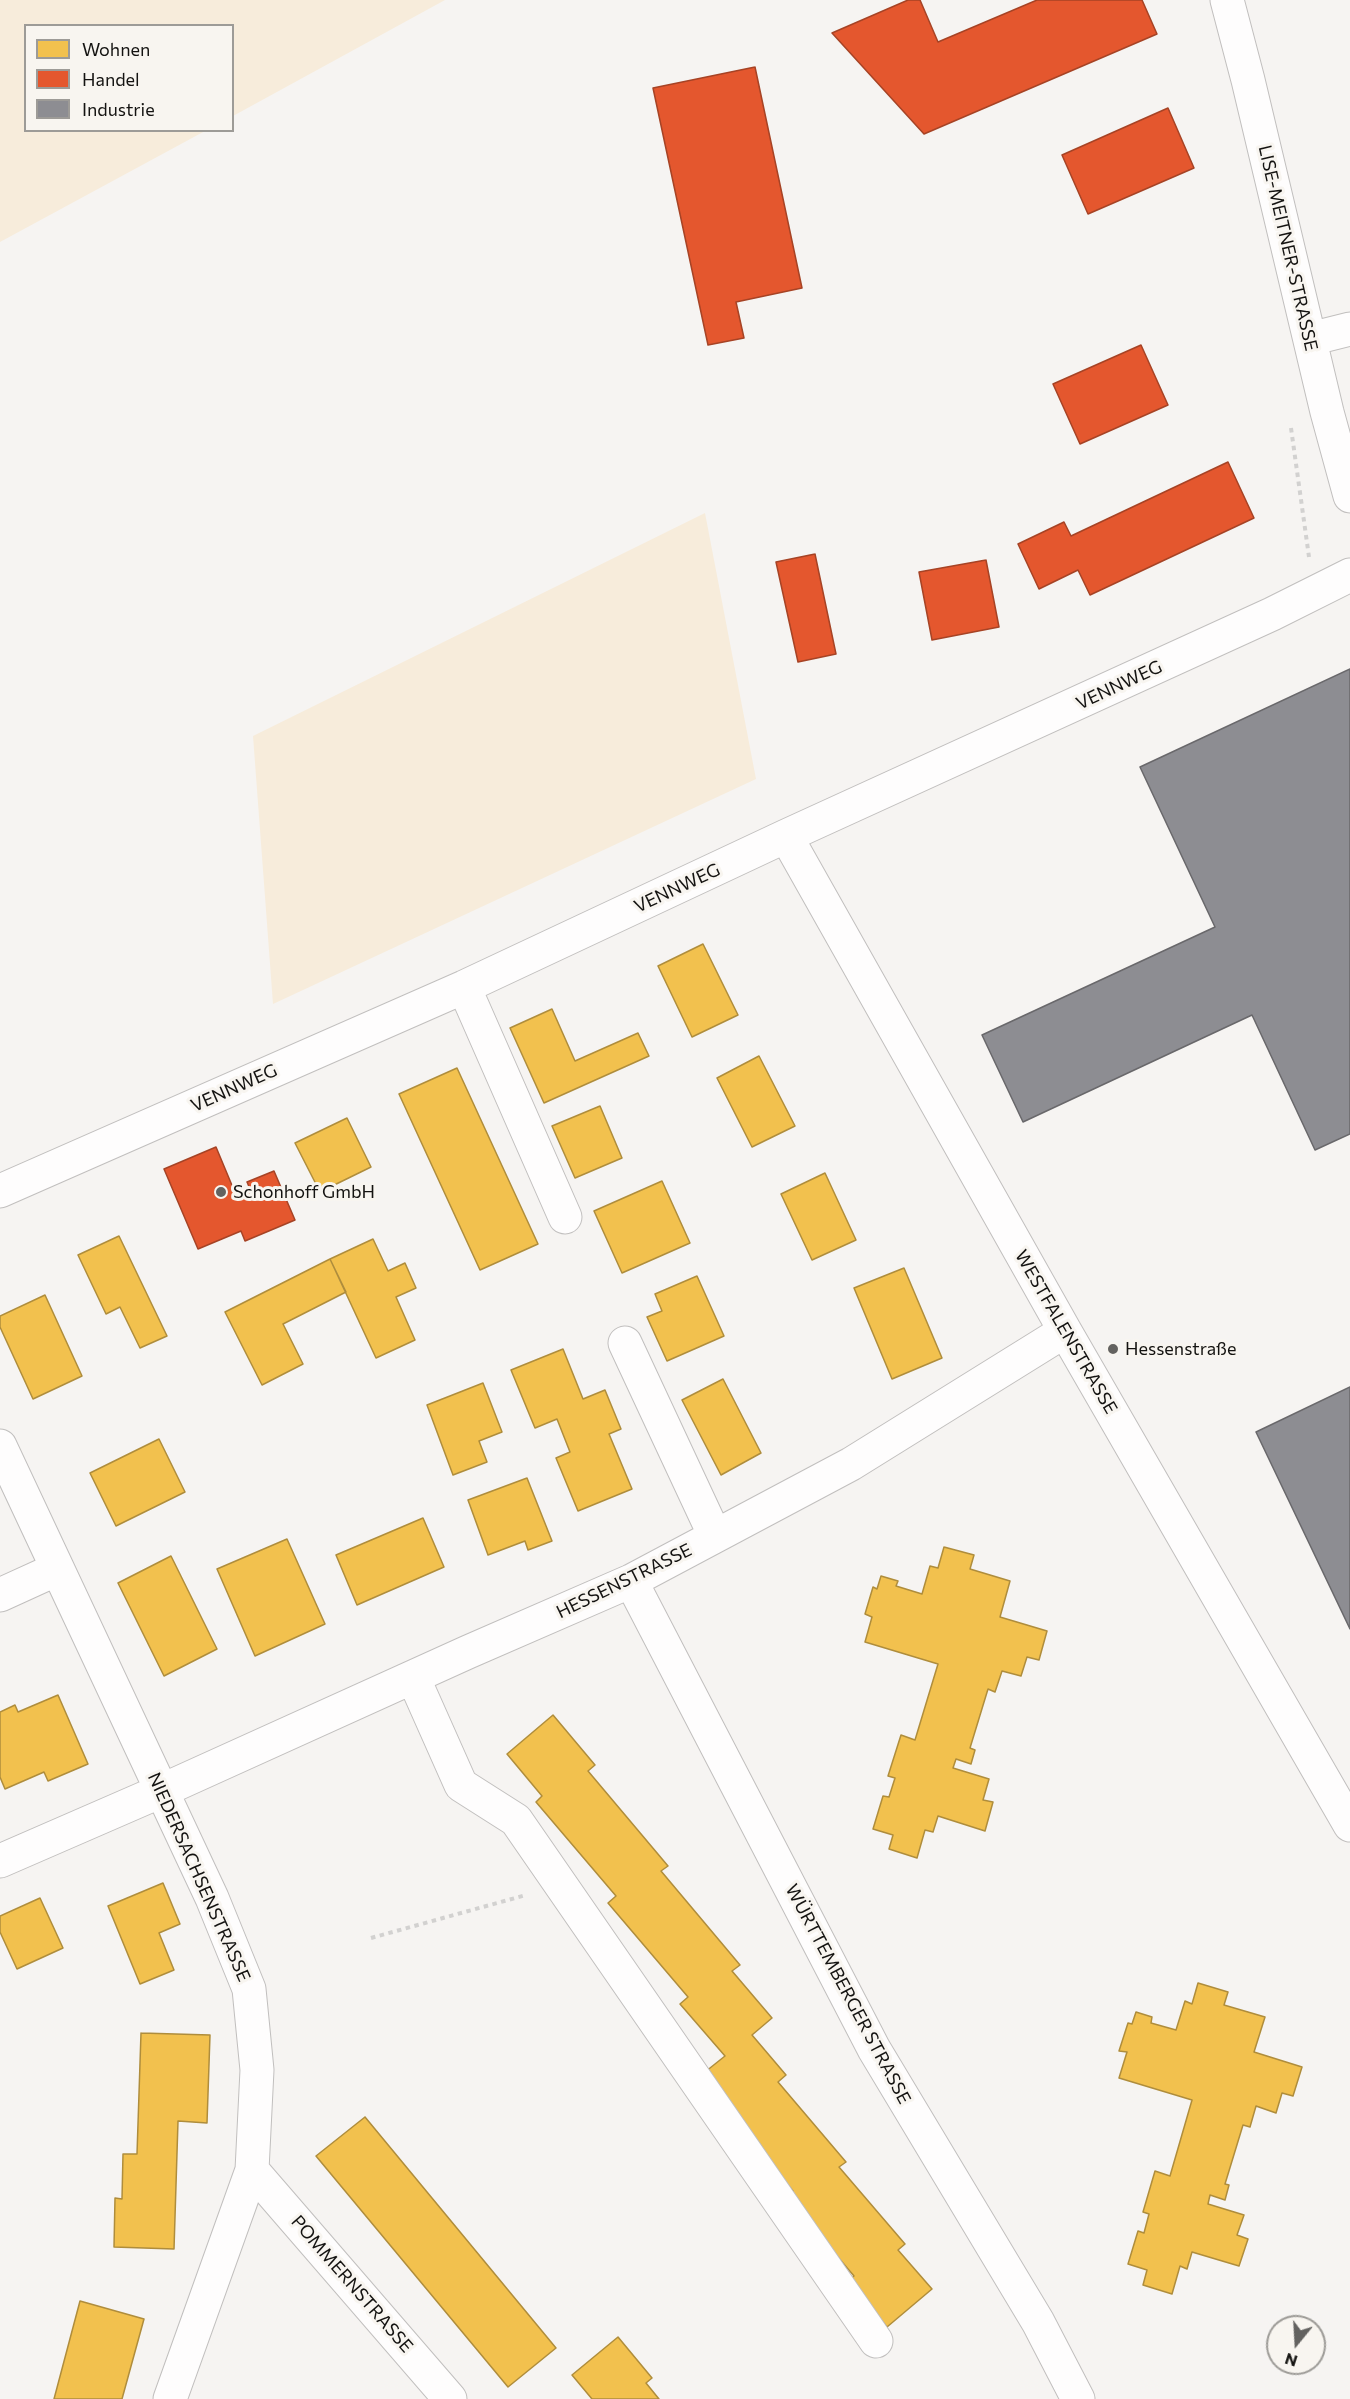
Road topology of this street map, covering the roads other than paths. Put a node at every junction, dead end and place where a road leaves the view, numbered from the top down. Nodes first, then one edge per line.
1 (1227, 0) edge
2 (1350, 329) edge
3 (1310, 339) junction
4 (1350, 496) edge
5 (1350, 575) edge
6 (786, 836) junction
7 (464, 987) junction
8 (0, 1191) edge
9 (565, 1217) dead end
10 (1065, 1331) junction
11 (625, 1343) dead end
12 (0, 1446) edge
13 (715, 1536) junction
14 (57, 1569) junction
15 (631, 1581) junction
16 (0, 1595) edge
17 (413, 1677) junction
18 (161, 1791) junction
19 (1350, 1824) edge
20 (0, 1861) edge
21 (252, 2170) junction
22 (876, 2341) dead end
23 (170, 2399) edge
24 (450, 2399) edge
25 (1078, 2399) edge

1 - 3 street, LISE-MEITNER-STRASSE
2 - 3 street
3 - 4 street, LISE-MEITNER-STRASSE
5 - 6 street, VENNWEG
6 - 7 street, VENNWEG
6 - 10 street, WESTFALENSTRASSE
7 - 8 street, VENNWEG
7 - 9 street
10 - 13 street, HESSENSTRASSE
10 - 19 street, WESTFALENSTRASSE
11 - 13 street
12 - 14 street, NIEDERSACHSENSTRASSE
13 - 15 street, HESSENSTRASSE
14 - 16 street
14 - 18 street, NIEDERSACHSENSTRASSE
15 - 17 street, HESSENSTRASSE
15 - 25 street, WÜRTTEMBERGER STRASSE
17 - 18 street, HESSENSTRASSE
17 - 22 street
18 - 20 street, HESSENSTRASSE
18 - 21 street, NIEDERSACHSENSTRASSE
21 - 23 street, NIEDERSACHSENSTRASSE
21 - 24 street, POMMERNSTRASSE

